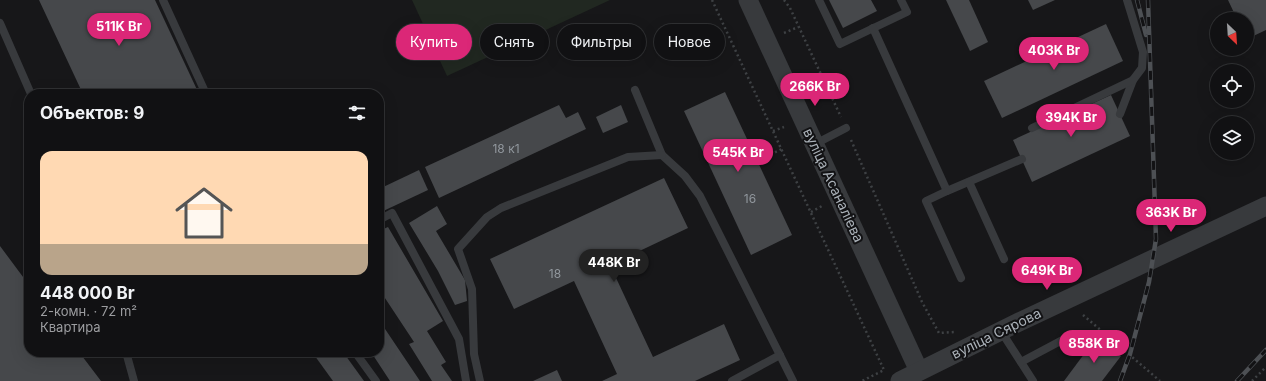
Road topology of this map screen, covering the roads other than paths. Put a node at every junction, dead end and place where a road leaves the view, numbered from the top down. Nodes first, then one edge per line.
1 (164, 0) edge
2 (748, 0) edge
3 (819, 0) edge
4 (901, 0) edge
5 (1127, 0) edge
6 (0, 23) edge
7 (873, 28) junction
8 (1133, 80) junction
9 (29, 89) edge
10 (204, 89) edge
11 (635, 90) dead end
12 (1120, 114) dead end
13 (846, 128) road end
14 (1032, 128) dead end
15 (815, 144) junction
16 (662, 155) junction
17 (1022, 159) dead end
18 (969, 182) junction
19 (947, 191) junction
20 (1266, 206) edge
21 (384, 217) edge
22 (1004, 259) dead end
23 (962, 278) dead end
24 (1001, 330) junction
25 (1068, 337) dead end
26 (780, 355) junction
27 (127, 357) edge
28 (359, 357) edge
29 (1021, 362) junction
30 (920, 371) junction
31 (134, 381) edge
32 (376, 381) edge
33 (466, 381) edge
34 (480, 381) edge
35 (732, 381) edge
36 (793, 381) edge
37 (900, 381) edge
38 (1033, 381) edge

1 - 10 lane
2 - 15 street, вуліца Асаналіева
3 - 7 lane
4 - 7 lane
5 - 8 lane
6 - 9 lane
7 - 19 lane
8 - 12 lane
8 - 14 lane
11 - 16 lane
13 - 15 lane
15 - 30 street, вуліца Асаналіева
16 - 26 lane
16 - 34 lane
17 - 18 lane
18 - 19 lane
18 - 22 lane
19 - 23 lane
20 - 24 street, вуліца Сярова
21 - 33 lane
24 - 29 lane
24 - 30 street, вуліца Сярова
25 - 29 lane
26 - 35 lane
26 - 36 lane
27 - 31 lane
28 - 32 lane
29 - 38 lane
30 - 37 street, вуліца Сярова

